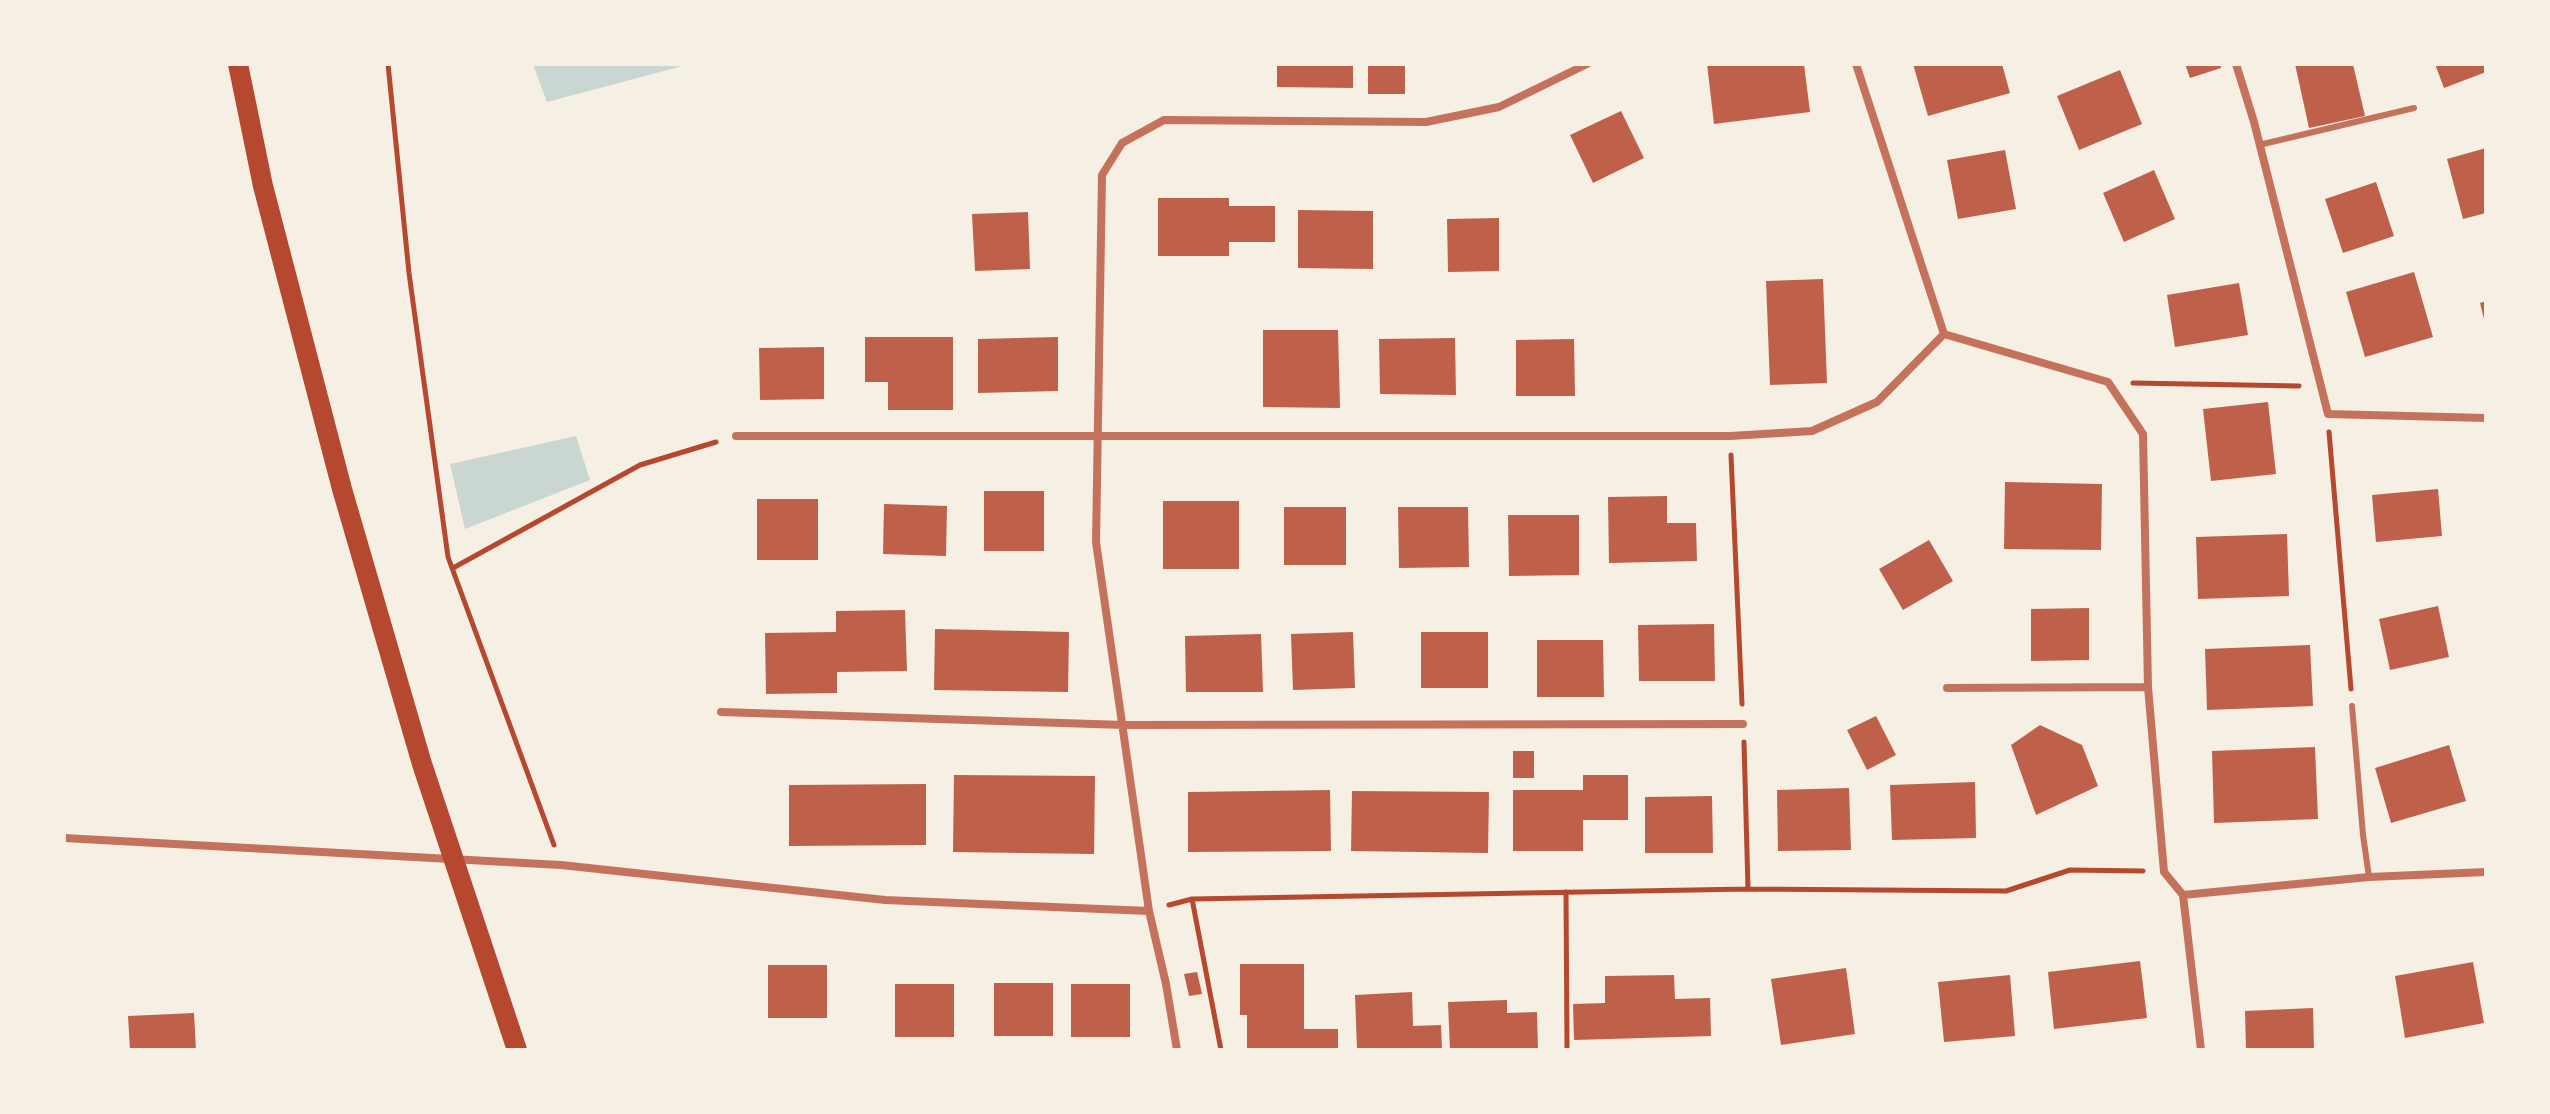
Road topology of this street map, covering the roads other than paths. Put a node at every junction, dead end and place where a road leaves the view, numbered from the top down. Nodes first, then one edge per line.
1 (238, 64) edge
2 (1587, 64) edge
3 (1856, 64) edge
4 (2236, 64) edge
5 (2414, 108) dead end
6 (2259, 145) junction
7 (1944, 334) junction
8 (2486, 418) edge
9 (736, 436) road end
10 (1097, 436) junction
11 (2148, 687) junction
12 (1947, 688) dead end
13 (2352, 706) road end
14 (721, 712) dead end
15 (1743, 724) road end
16 (1124, 725) junction
17 (64, 838) edge
18 (2486, 872) edge
19 (2369, 877) junction
20 (2183, 895) junction
21 (1149, 911) junction
22 (517, 1050) edge
23 (1177, 1050) edge
24 (2201, 1050) edge

1 - 22 main road
2 - 10 street
3 - 7 street
4 - 6 street
5 - 6 lane
6 - 8 street
7 - 10 street
7 - 11 street
9 - 10 street
10 - 16 street
11 - 12 street
11 - 20 street
13 - 19 lane
14 - 16 street
15 - 16 street
16 - 21 street
17 - 21 street
18 - 19 street
19 - 20 street
20 - 24 street
21 - 23 street

